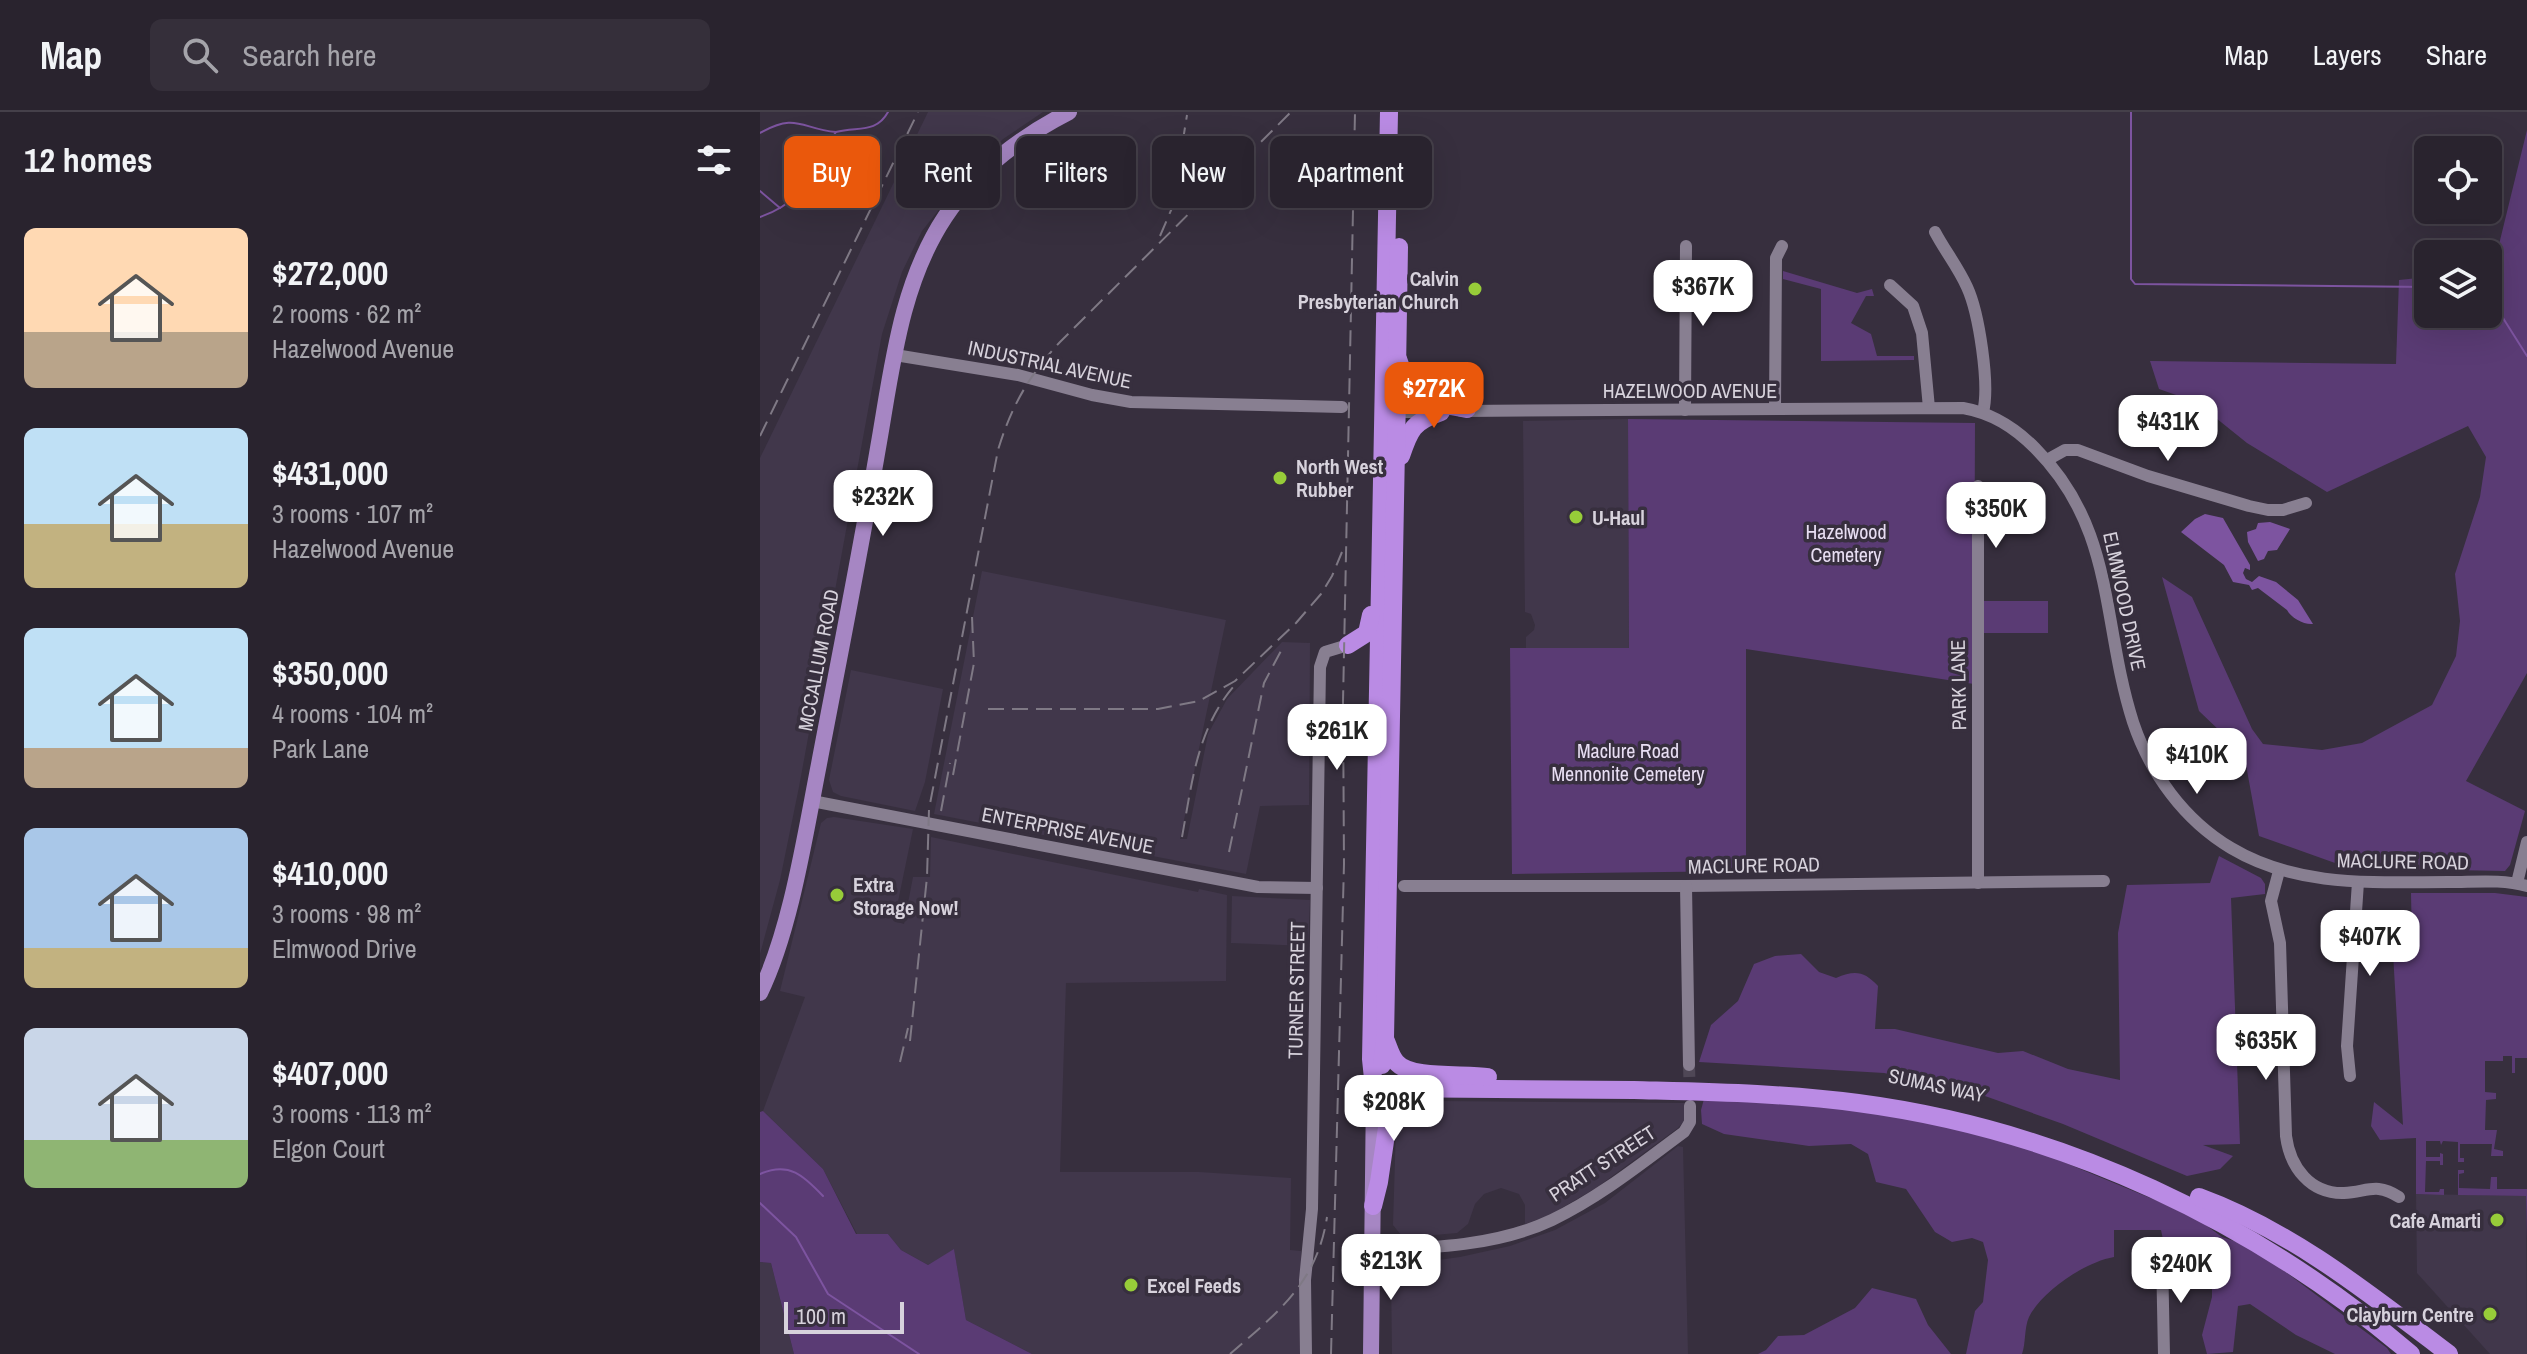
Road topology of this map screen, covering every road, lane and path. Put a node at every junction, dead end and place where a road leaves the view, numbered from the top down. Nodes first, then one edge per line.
1 (1069, 112) edge
2 (1375, 112) edge
3 (1389, 112) edge
4 (1400, 112) edge
5 (1385, 136) edge
6 (1388, 136) edge
7 (1387, 208) edge
8 (1935, 232) dead end
9 (1686, 246) dead end
10 (1782, 246) dead end
11 (1890, 285) dead end
12 (895, 355) junction
13 (1397, 359) junction
14 (1384, 395) junction
15 (1342, 407) dead end
16 (1929, 408) junction
17 (1467, 409) junction
18 (1775, 409) junction
19 (1685, 410) junction
20 (1396, 412) junction
21 (1441, 412) junction
22 (1983, 412) junction
23 (2047, 460) junction
24 (1389, 472) junction
25 (1978, 486) dead end
26 (2306, 503) dead end
27 (1348, 645) junction
28 (1376, 703) junction
29 (812, 801) junction
30 (2527, 842) edge
31 (2279, 871) junction
32 (2104, 881) dead end
33 (2358, 882) junction
34 (1978, 883) junction
35 (2522, 885) edge
36 (1404, 886) dead end
37 (1686, 886) junction
38 (1317, 888) junction
39 (760, 993) edge
40 (1385, 1038) junction
41 (1689, 1065) tunnel mouth
42 (2350, 1076) dead end
43 (1488, 1082) junction
44 (1376, 1086) junction
45 (1690, 1106) tunnel mouth
46 (2199, 1197) junction
47 (2399, 1197) dead end
48 (1373, 1206) junction
49 (1372, 1250) junction
50 (2278, 1255) junction
51 (2162, 1256) dead end
52 (1306, 1354) edge
53 (1371, 1354) edge
54 (2164, 1354) edge
55 (2399, 1354) edge
56 (2411, 1354) edge
57 (2429, 1354) edge
58 (2449, 1354) edge

1 - 12 main road, MCCALLUM ROAD
2 - 5 highway
3 - 6 highway
4 - 13 highway
7 - 14 highway
8 - 22 street
9 - 19 street
10 - 18 street
11 - 16 street
12 - 15 street, INDUSTRIAL AVENUE
12 - 29 main road, MCCALLUM ROAD
13 - 17 highway
13 - 20 highway
14 - 20 highway
14 - 24 highway
16 - 18 street, HAZELWOOD AVENUE
16 - 22 street, HAZELWOOD AVENUE
17 - 19 street, HAZELWOOD AVENUE
17 - 21 street, HAZELWOOD AVENUE
18 - 19 street, HAZELWOOD AVENUE
20 - 21 street, HAZELWOOD AVENUE
20 - 24 highway
21 - 24 highway
22 - 23 street, ELMWOOD DRIVE
23 - 26 street
23 - 31 street, ELMWOOD DRIVE
24 - 27 highway
24 - 28 highway
24 - 40 highway
25 - 34 street, PARK LANE
27 - 28 highway
27 - 38 street, TURNER STREET
28 - 44 highway
29 - 38 street, ENTERPRISE AVENUE
29 - 39 main road, MCCALLUM ROAD
30 - 35 street
31 - 33 street, MACLURE ROAD
31 - 47 street
32 - 34 street, MACLURE ROAD
33 - 35 street, MACLURE ROAD
33 - 42 street
34 - 37 street, MACLURE ROAD
36 - 37 street, MACLURE ROAD
37 - 41 street
38 - 52 street, TURNER STREET
40 - 43 highway
40 - 44 highway
43 - 44 highway, SUMAS WAY
43 - 46 highway, SUMAS WAY
43 - 48 highway
43 - 50 highway, SUMAS WAY
44 - 48 main road
45 - 49 street, PRATT STREET
46 - 57 highway, SUMAS WAY
46 - 58 highway
48 - 49 main road
49 - 53 main road
50 - 55 highway
50 - 56 highway, SUMAS WAY
51 - 54 street

